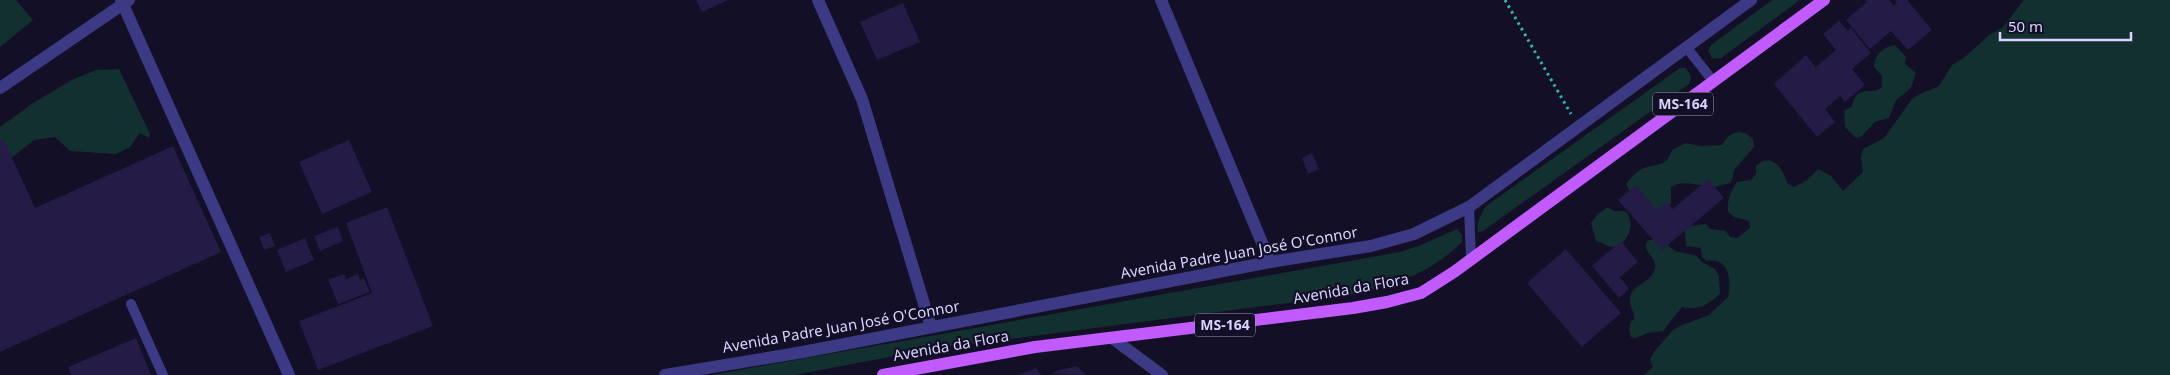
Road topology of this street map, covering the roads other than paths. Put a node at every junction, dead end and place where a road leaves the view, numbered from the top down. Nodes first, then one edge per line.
1 (818, 0) edge
2 (1161, 0) edge
3 (1751, 0) edge
4 (1824, 0) edge
5 (125, 1) edge
6 (1687, 48) junction
7 (1713, 81) junction
8 (0, 88) edge
9 (1469, 207) junction
10 (1471, 258) junction
11 (1270, 262) junction
12 (131, 304) dead end
13 (931, 327) junction
14 (1112, 338) junction
15 (1146, 363) junction
16 (903, 373) edge
17 (163, 375) edge
18 (290, 375) edge
19 (664, 375) edge
20 (883, 375) edge
21 (1139, 375) edge
22 (1162, 375) edge

1 - 13 street
2 - 11 street
3 - 6 street, Avenida Padre Juan José O'Connor
4 - 7 main road, Avenida da Flora / MS-164
5 - 8 street
5 - 18 street
6 - 7 lane
6 - 9 street, Avenida Padre Juan José O'Connor
7 - 10 main road, Avenida da Flora / MS-164
9 - 10 lane
9 - 11 street, Avenida Padre Juan José O'Connor
10 - 14 main road, Avenida da Flora / MS-164
11 - 13 street, Avenida Padre Juan José O'Connor
12 - 17 lane
13 - 19 street, Avenida Padre Juan José O'Connor
14 - 15 street
14 - 16 main road, Avenida da Flora / MS-164
15 - 21 street
15 - 22 street
16 - 20 main road, Avenida da Flora / MS-164

